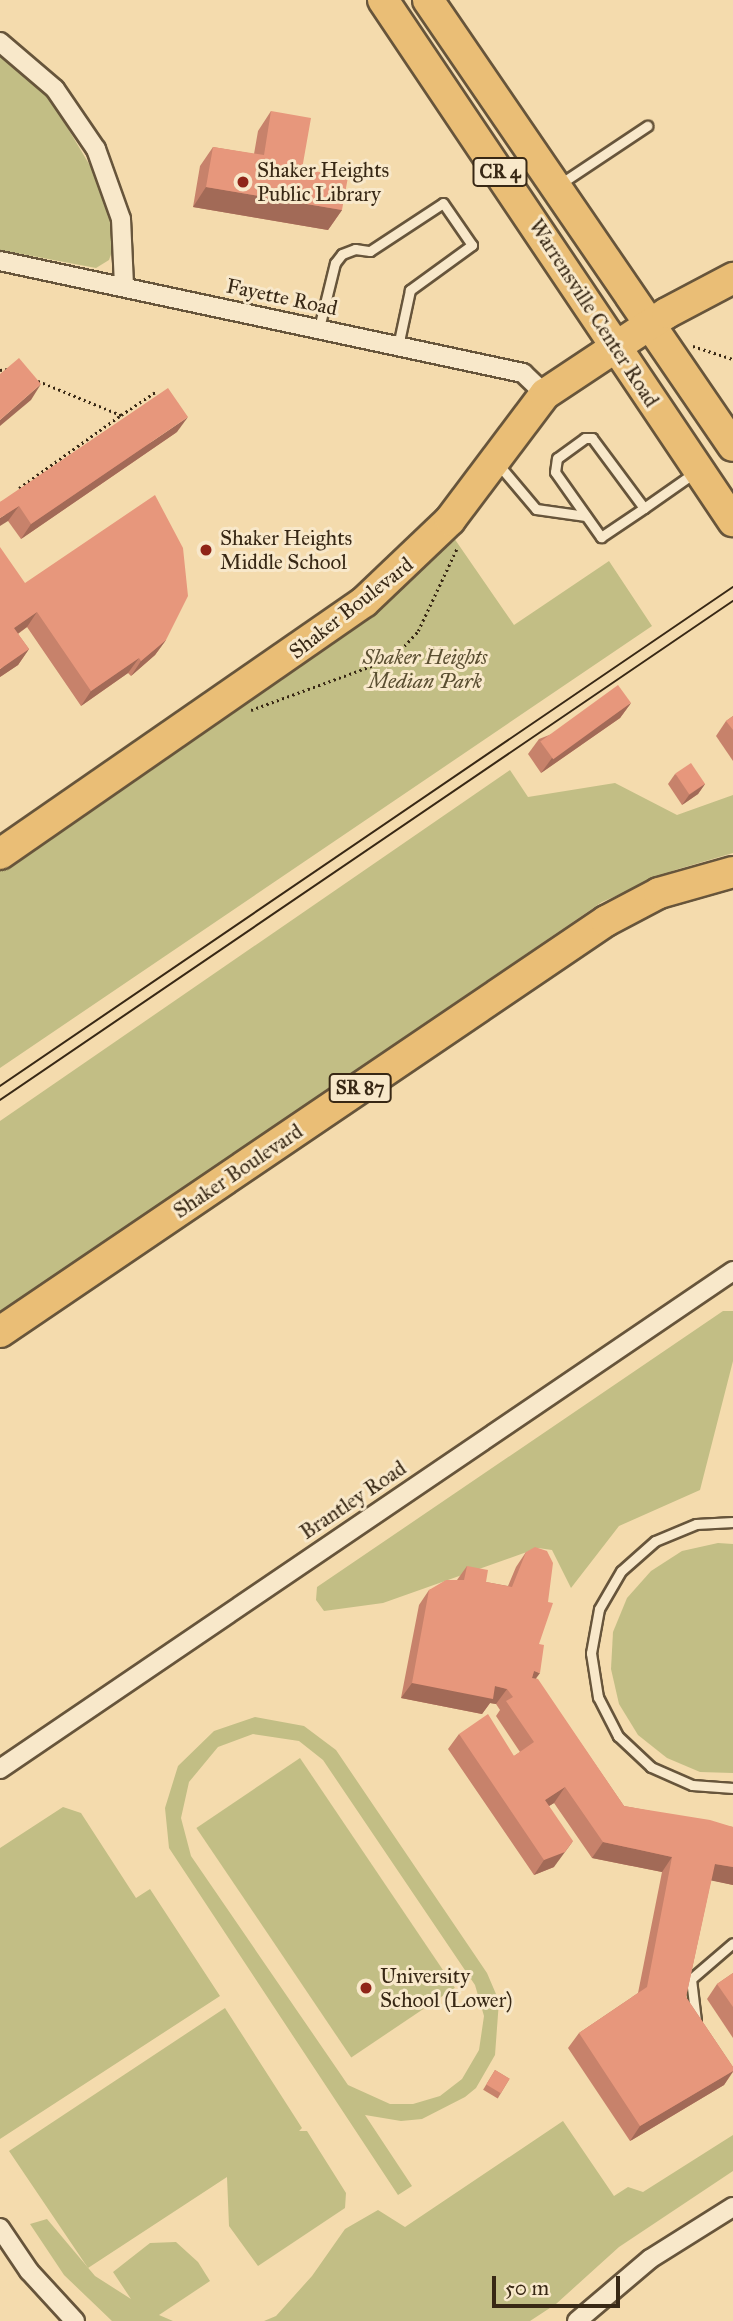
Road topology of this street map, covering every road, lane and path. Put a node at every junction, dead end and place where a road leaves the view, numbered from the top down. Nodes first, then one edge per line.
1 (383, 0) edge
2 (428, 0) edge
3 (0, 43) edge
4 (647, 126) dead end
5 (555, 187) junction
6 (0, 261) edge
7 (733, 278) edge
8 (124, 285) junction
9 (648, 324) junction
10 (320, 328) junction
11 (687, 344) dead end
12 (616, 345) junction
13 (398, 346) junction
14 (733, 359) edge
15 (0, 370) edge
16 (15, 372) edge
17 (27, 377) edge
18 (157, 391) dead end
19 (545, 394) junction
20 (121, 415) junction
21 (733, 446) edge
22 (494, 460) junction
23 (698, 470) junction
24 (19, 488) edge
25 (644, 508) junction
26 (586, 516) junction
27 (733, 521) edge
28 (0, 853) edge
29 (733, 872) edge
30 (733, 1272) edge
31 (0, 1332) edge
32 (733, 1522) edge
33 (0, 1769) edge
34 (733, 1788) edge
35 (733, 1943) edge
36 (703, 2032) edge
37 (733, 2207) edge
38 (0, 2228) edge
39 (75, 2321) edge
40 (577, 2321) edge

1 - 12 main road, Warrensville Center Road / CR 4
2 - 5 main road, Warrensville Center Road / CR 4
3 - 8 street
4 - 5 lane
5 - 9 main road, Warrensville Center Road / CR 4
6 - 8 street, Fayette Road
7 - 9 main road, Shaker Boulevard
8 - 10 street, Fayette Road
9 - 12 main road, Shaker Boulevard
9 - 21 main road, Warrensville Center Road / CR 4
10 - 13 street, Fayette Road
10 - 13 lane
11 - 14 path
12 - 19 main road, Shaker Boulevard
12 - 23 main road, Warrensville Center Road / CR 4
13 - 19 street, Fayette Road
15 - 16 path
17 - 20 path
18 - 20 path
19 - 22 main road, Shaker Boulevard
20 - 24 path
22 - 26 lane
22 - 28 main road, Shaker Boulevard
23 - 25 lane
23 - 27 main road, Warrensville Center Road / CR 4
25 - 26 lane
25 - 26 lane
29 - 31 main road, Shaker Boulevard / SR 87
30 - 33 street, Brantley Road
32 - 34 lane
35 - 36 lane
37 - 40 street
38 - 39 street

